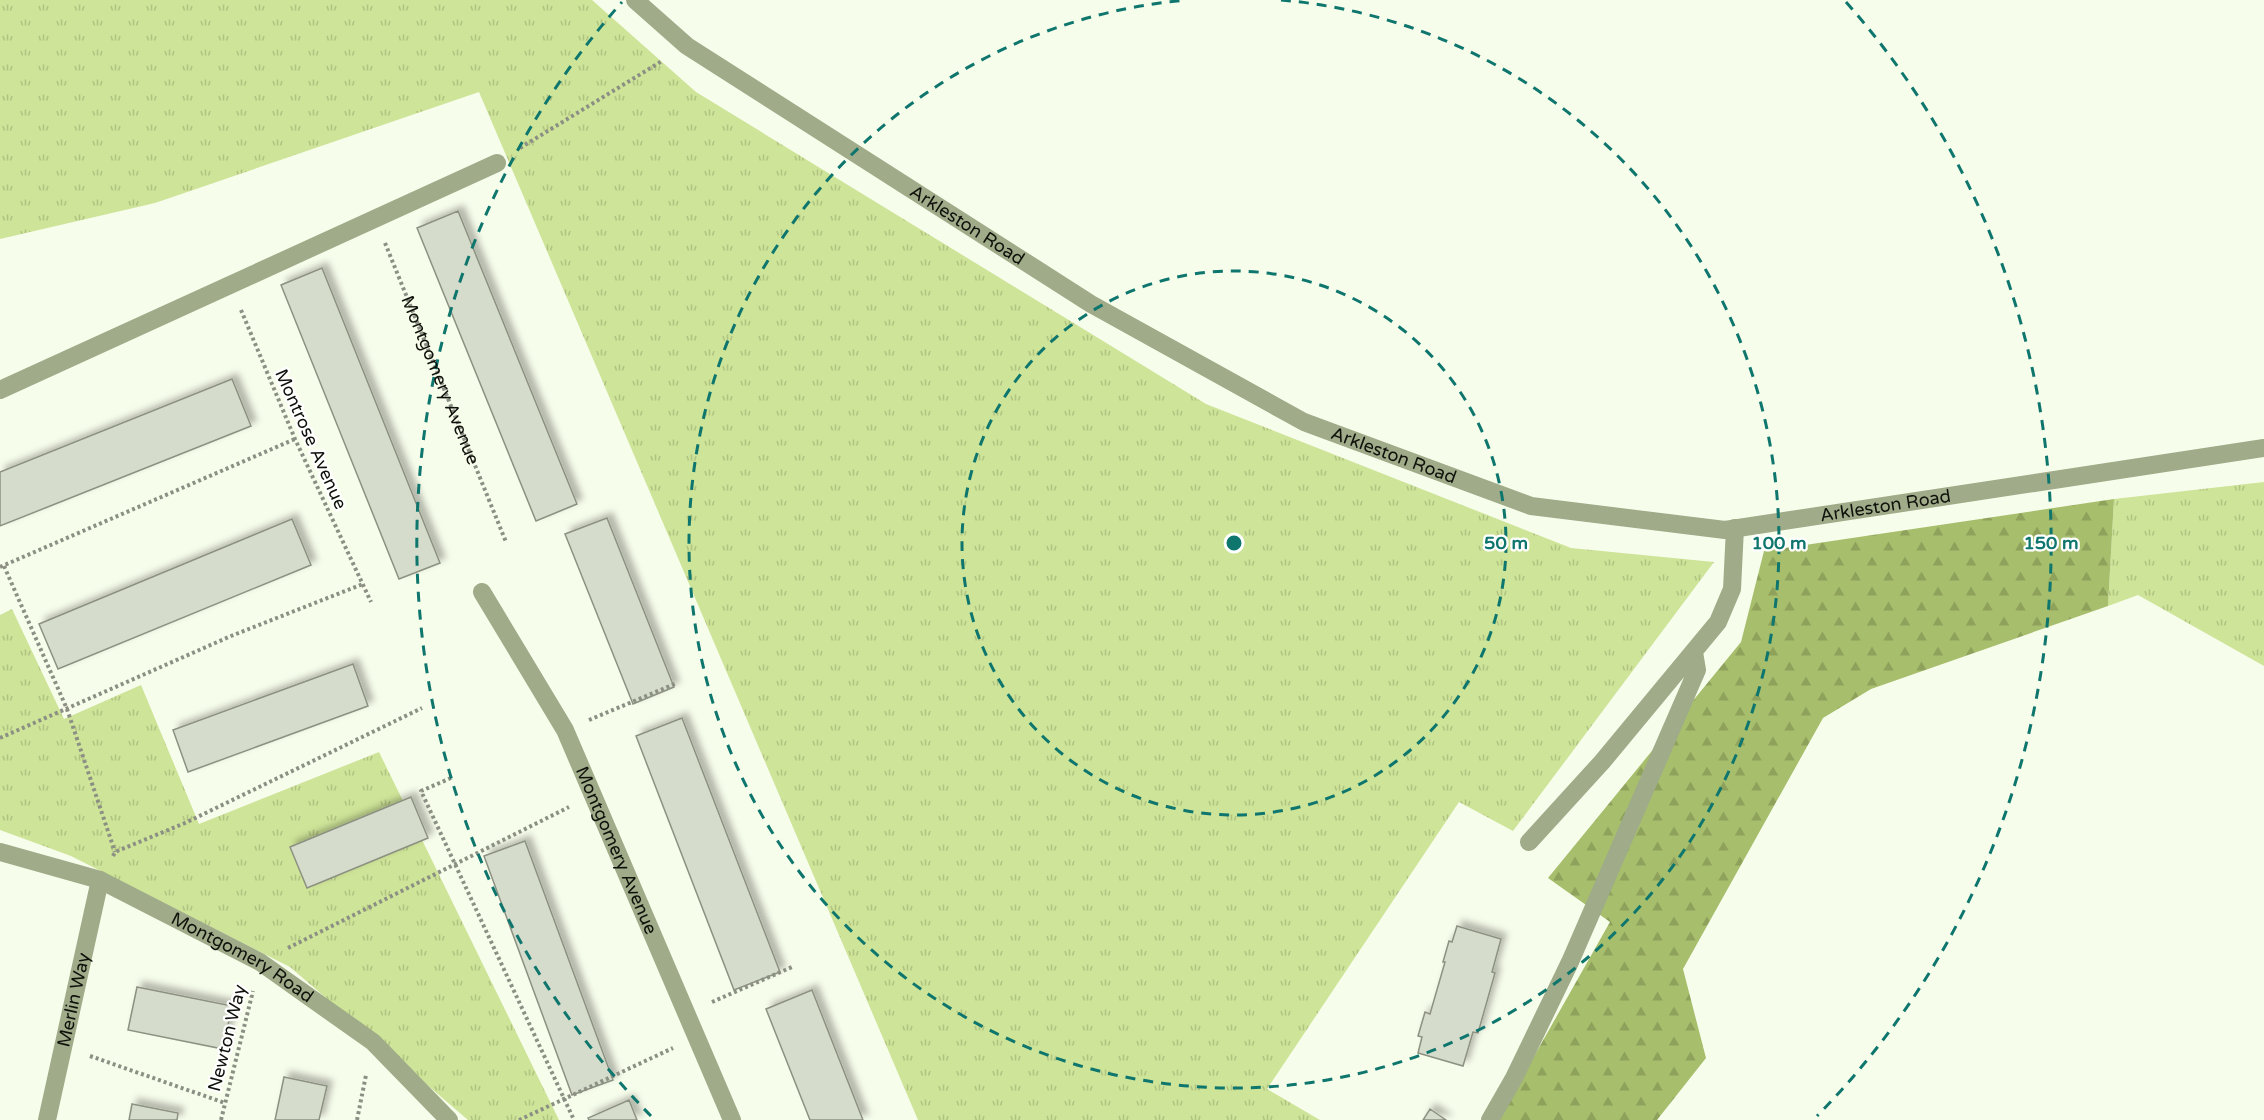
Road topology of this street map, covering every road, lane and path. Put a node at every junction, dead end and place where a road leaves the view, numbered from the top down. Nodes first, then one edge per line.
1 (635, 0) edge
2 (687, 46) junction
3 (497, 163) joint
4 (375, 218) junction
5 (231, 284) junction
6 (0, 390) edge
7 (295, 440) junction
8 (2264, 448) edge
9 (1735, 528) junction
10 (506, 542) dead end
11 (2, 567) edge
12 (363, 584) junction
13 (482, 592) dead end
14 (372, 602) dead end
15 (1694, 652) junction
16 (677, 683) dead end
17 (422, 708) dead end
18 (67, 709) junction
19 (583, 723) dead end
20 (0, 738) edge
21 (451, 778) dead end
22 (593, 795) junction
23 (1529, 842) dead end
24 (0, 852) edge
25 (115, 852) junction
26 (455, 864) junction
27 (100, 880) junction
28 (260, 962) junction
29 (792, 967) dead end
30 (686, 1012) junction
31 (697, 1037) junction
32 (373, 1042) junction
33 (63, 1047) junction
34 (564, 1099) junction
35 (225, 1103) junction
36 (47, 1120) edge
37 (221, 1120) edge
38 (357, 1120) edge
39 (449, 1120) edge
40 (519, 1120) edge
41 (574, 1120) edge
42 (732, 1120) edge
43 (1490, 1120) edge

1 - 2 street, Arkleston Road
2 - 3 path
2 - 9 street, Arkleston Road
3 - 4 street
4 - 5 street
4 - 10 path, Montgomery Avenue
5 - 6 street
5 - 7 path, Montrose Avenue
7 - 11 path
7 - 12 path, Montrose Avenue
8 - 9 street, Arkleston Road
9 - 15 street
11 - 18 path
12 - 14 path, Montrose Avenue
12 - 18 path
13 - 22 street, Montgomery Avenue
15 - 23 street
15 - 43 street
16 - 19 path
17 - 25 path
18 - 20 path
18 - 25 path
21 - 26 path
22 - 26 path
22 - 30 street, Montgomery Avenue
24 - 27 street, Montgomery Road
25 - 27 path
26 - 28 path
26 - 34 path
27 - 28 street, Montgomery Road
27 - 33 street, Merlin Way
28 - 32 street, Montgomery Road
28 - 35 path, Newton Way
29 - 30 path
30 - 31 street, Montgomery Avenue
31 - 34 path
31 - 42 street, Montgomery Avenue
32 - 38 path
32 - 39 street, Montgomery Road
33 - 35 path
33 - 36 street, Merlin Way
34 - 40 path
34 - 41 path
35 - 37 path, Newton Way

